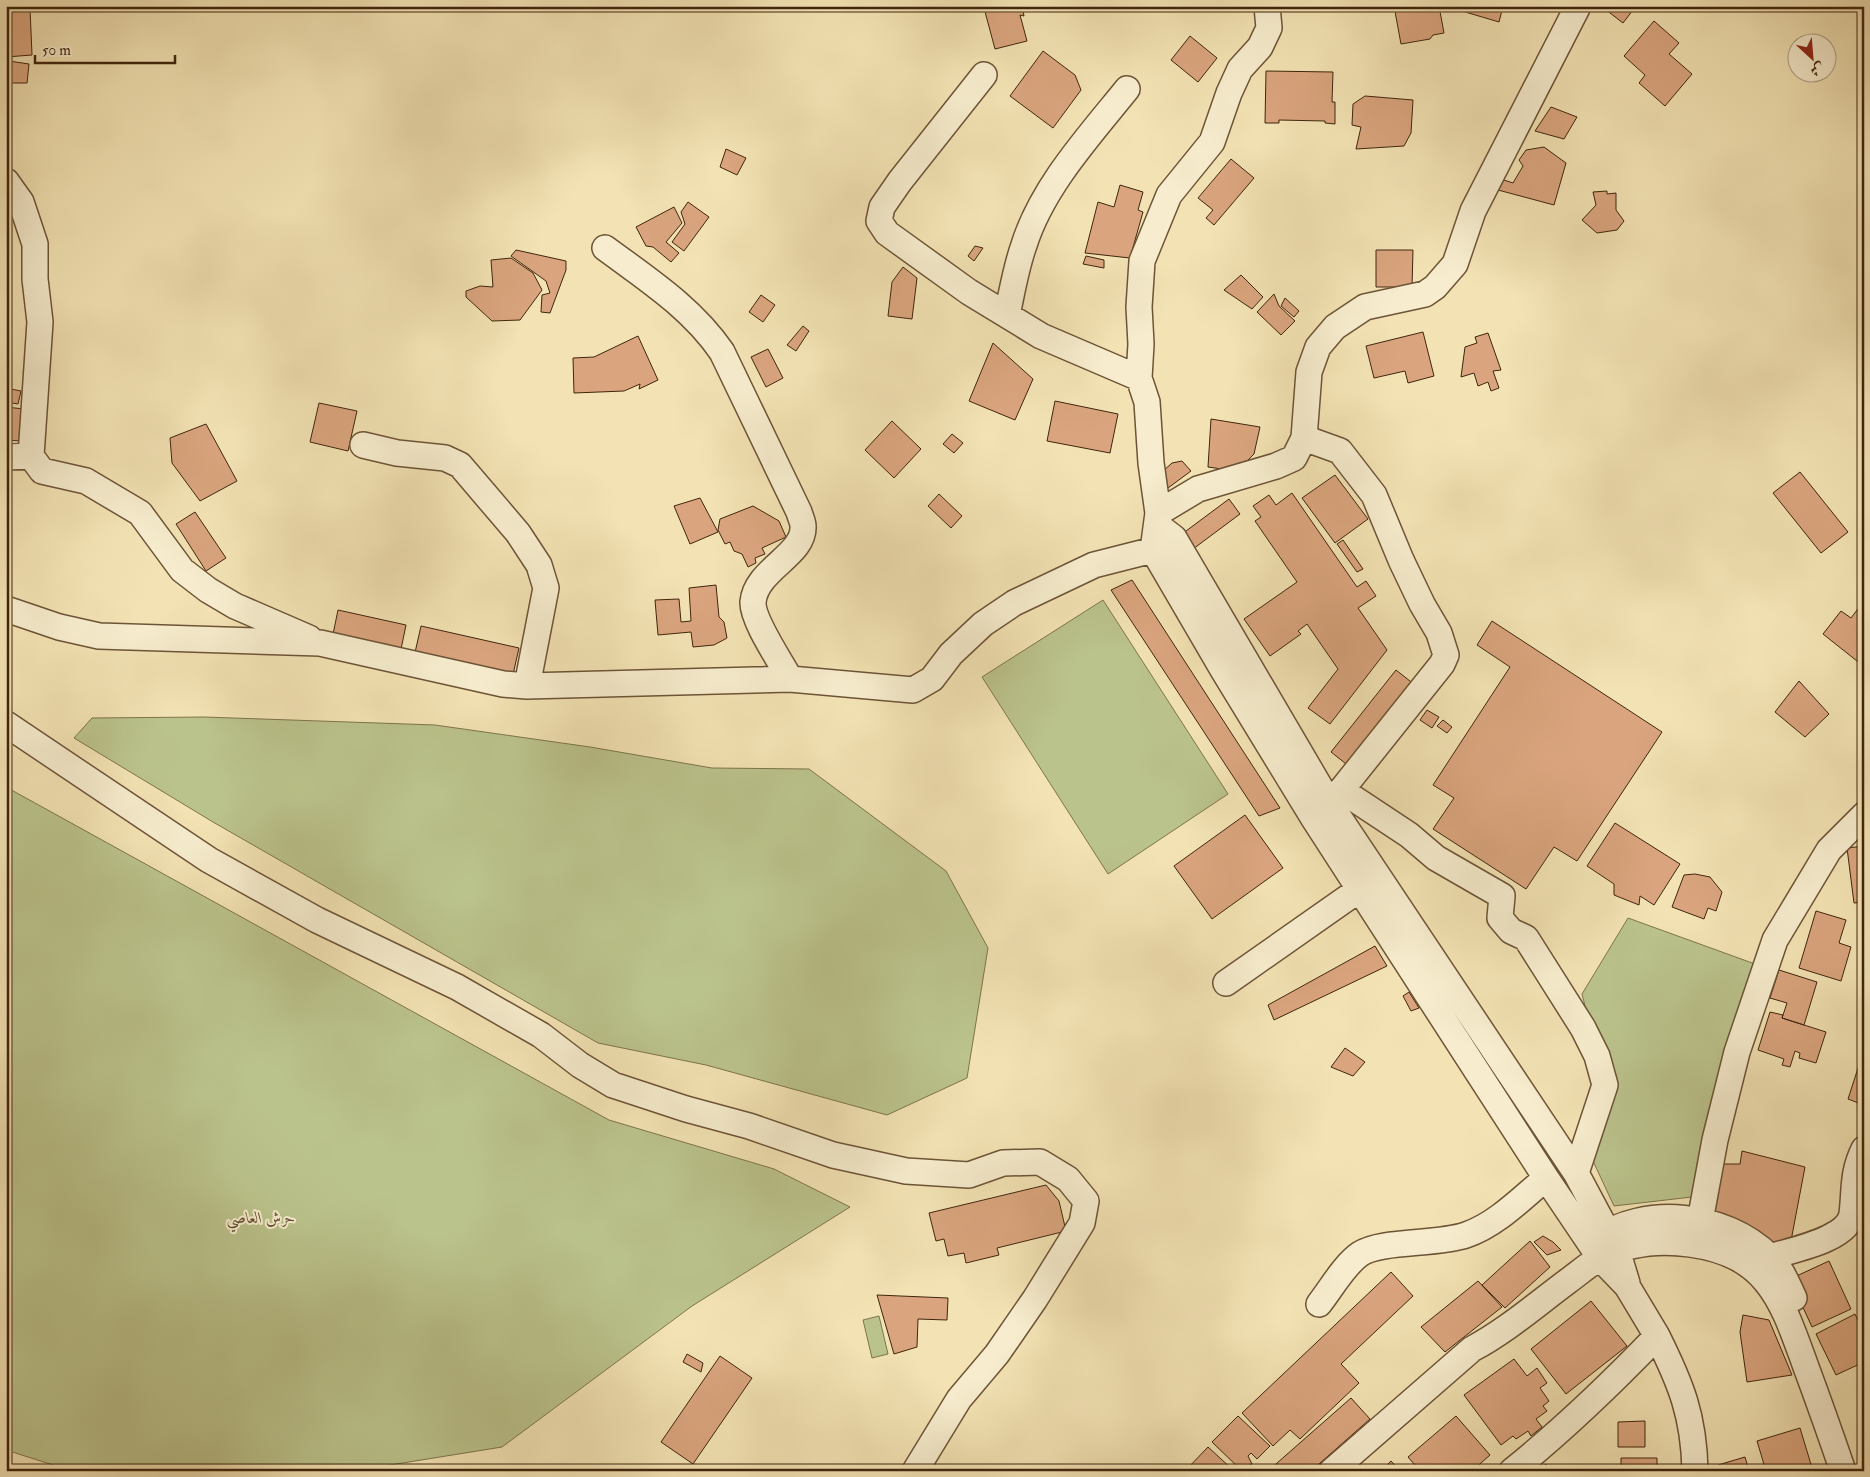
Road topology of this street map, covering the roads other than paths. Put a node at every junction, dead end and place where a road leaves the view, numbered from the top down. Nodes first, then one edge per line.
1 (1267, 6) edge
2 (1578, 6) edge
3 (984, 75) dead end
4 (1127, 89) dead end
5 (6, 181) edge
6 (605, 248) dead end
7 (1007, 315) junction
8 (1139, 378) junction
9 (1304, 438) junction
10 (363, 445) dead end
11 (6, 456) edge
12 (31, 456) junction
13 (1161, 532) junction
14 (6, 609) edge
15 (320, 643) junction
16 (790, 679) junction
17 (527, 686) junction
18 (6, 724) edge
19 (1328, 804) junction
20 (1864, 815) edge
21 (1360, 889) junction
22 (1226, 983) dead end
23 (1864, 1149) edge
24 (1576, 1173) junction
25 (1546, 1178) junction
26 (1700, 1221) junction
27 (1604, 1245) junction
28 (1770, 1257) junction
29 (1319, 1304) dead end
30 (1657, 1336) junction
31 (1824, 1397) junction
32 (915, 1471) edge
33 (1332, 1471) edge
34 (1512, 1471) edge
35 (1695, 1471) edge
36 (1843, 1471) edge
37 (1858, 1471) edge

1 - 8 street
2 - 9 street
3 - 7 street
4 - 7 street
5 - 12 street
6 - 16 street
7 - 8 street
8 - 13 street
9 - 13 street
9 - 19 street
10 - 17 street
11 - 12 street
12 - 15 street
13 - 16 street
13 - 19 street
14 - 15 street
15 - 17 street
16 - 17 street
18 - 32 street
19 - 21 street
19 - 24 street
19 - 24 street
20 - 26 street
21 - 22 street
21 - 25 street
23 - 28 street
24 - 27 street
25 - 27 street
25 - 29 street
26 - 27 street
26 - 28 street
27 - 30 street
27 - 31 street
27 - 33 street
28 - 31 street
30 - 34 street
30 - 35 street
31 - 36 street
31 - 37 street

